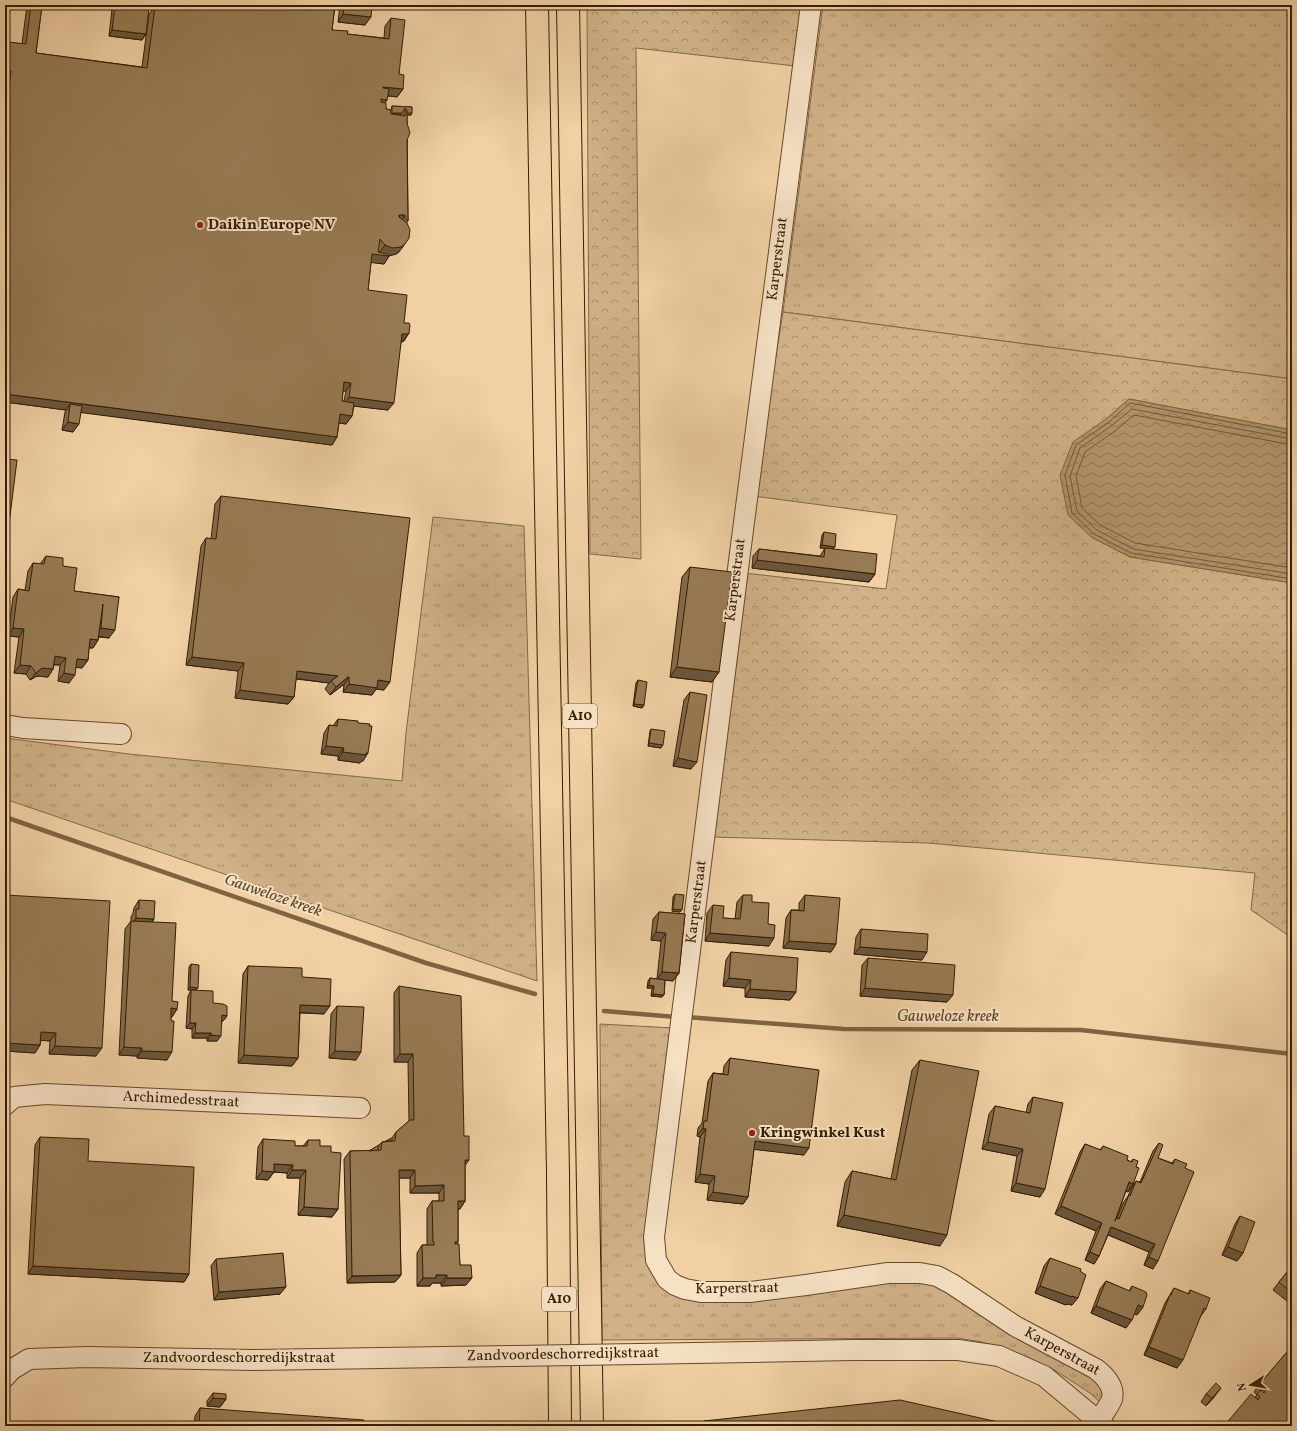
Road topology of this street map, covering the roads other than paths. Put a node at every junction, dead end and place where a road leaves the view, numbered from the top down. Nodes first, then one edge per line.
1 (537, 5) edge
2 (568, 5) edge
3 (811, 5) edge
4 (5, 725) edge
5 (121, 734) dead end
6 (5, 1105) edge
7 (360, 1108) dead end
8 (7, 1370) edge
9 (1101, 1424) edge
10 (560, 1426) edge
11 (592, 1426) edge

1 - 10 highway, A10
2 - 11 highway, A10
3 - 9 street, Karperstraat
4 - 5 street
6 - 7 street, Archimedesstraat
8 - 9 street, Zandvoordeschorredijkstraat, bridge

